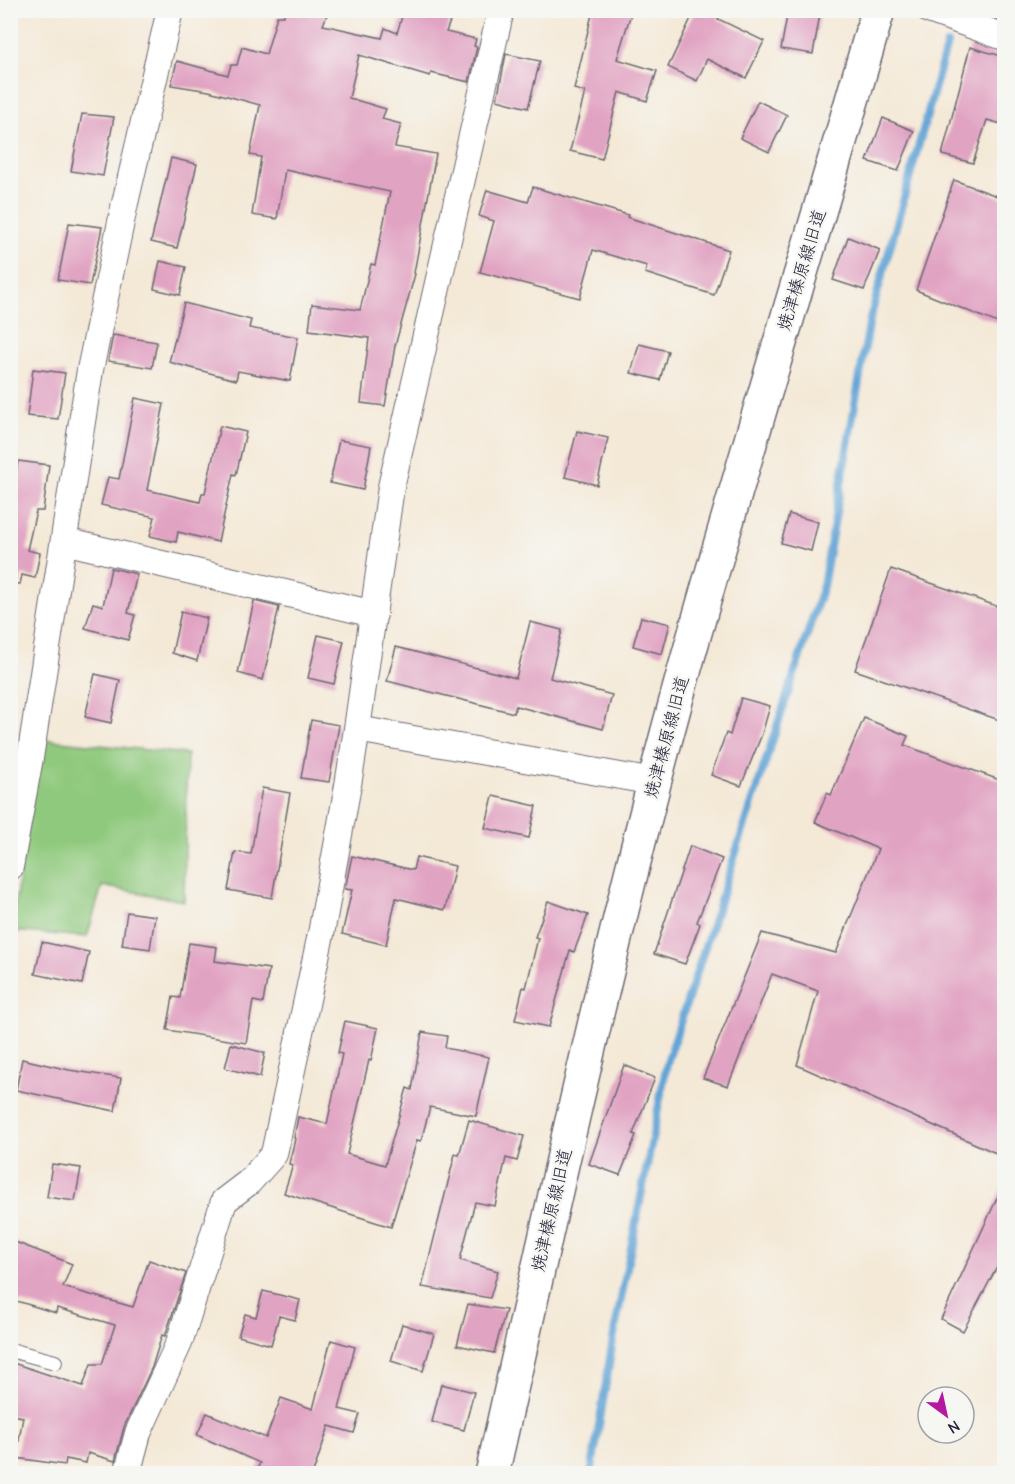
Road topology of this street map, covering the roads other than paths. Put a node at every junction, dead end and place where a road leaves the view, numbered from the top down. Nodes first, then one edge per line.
1 (170, 10) edge
2 (501, 10) edge
3 (878, 10) edge
4 (929, 10) edge
5 (1005, 37) edge
6 (64, 541) junction
7 (374, 614) junction
8 (357, 729) junction
9 (654, 782) junction
10 (10, 867) edge
11 (10, 1350) edge
12 (55, 1362) dead end
13 (127, 1473) edge
14 (492, 1473) edge

1 - 6 street
2 - 7 street
3 - 9 street, 焼津榛原線旧道
4 - 5 street
6 - 7 street
6 - 10 street
7 - 8 street
8 - 9 street
8 - 13 street
9 - 14 street, 焼津榛原線旧道
11 - 12 lane

